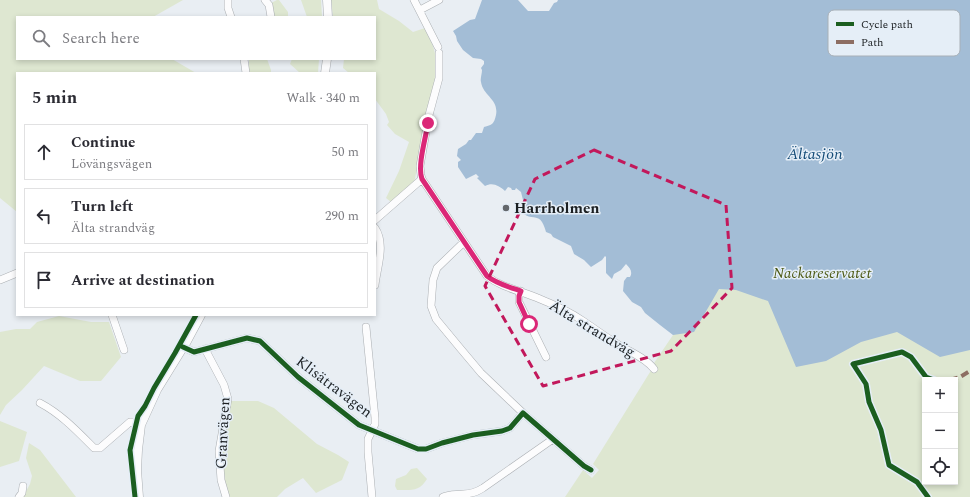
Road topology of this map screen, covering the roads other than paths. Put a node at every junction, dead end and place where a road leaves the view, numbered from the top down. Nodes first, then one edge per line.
1 (228, 0) edge
2 (265, 0) edge
3 (327, 0) edge
4 (414, 0) edge
5 (439, 0) edge
6 (420, 10) junction
7 (231, 16) edge
8 (271, 16) edge
9 (328, 16) edge
10 (244, 60) edge
11 (327, 60) edge
12 (246, 72) edge
13 (325, 72) edge
14 (422, 179) junction
15 (376, 219) edge
16 (376, 230) edge
17 (464, 242) junction
18 (16, 273) edge
19 (376, 278) edge
20 (0, 280) edge
21 (521, 291) junction
22 (112, 316) edge
23 (200, 316) edge
24 (366, 327) dead end
25 (183, 347) junction
26 (205, 349) junction
27 (124, 350) dead end
28 (546, 357) dead end
29 (654, 369) dead end
30 (40, 403) dead end
31 (523, 413) junction
32 (141, 424) junction
33 (372, 429) junction
34 (552, 439) junction
35 (592, 470) dead end
36 (23, 486) dead end
37 (19, 497) edge
38 (139, 497) edge
39 (226, 497) edge
40 (372, 497) edge
41 (443, 497) edge

1 - 7 street
2 - 8 street
3 - 9 main road
4 - 6 street
5 - 6 street
6 - 14 street
10 - 12 street
11 - 13 main road
14 - 15 street
14 - 17 street, Älta strandväg
16 - 19 street
17 - 21 street, Älta strandväg
17 - 31 street
18 - 20 street
21 - 28 street
21 - 29 street, Älta strandväg
22 - 27 street
23 - 25 main road
24 - 33 street
25 - 26 street, Klisätravägen
25 - 32 main road
26 - 33 street, Klisätravägen
26 - 39 street, Granvägen
30 - 32 street
31 - 33 street, Klisätravägen
31 - 34 street
32 - 38 main road
33 - 40 street
34 - 35 street
34 - 41 street
36 - 37 street

